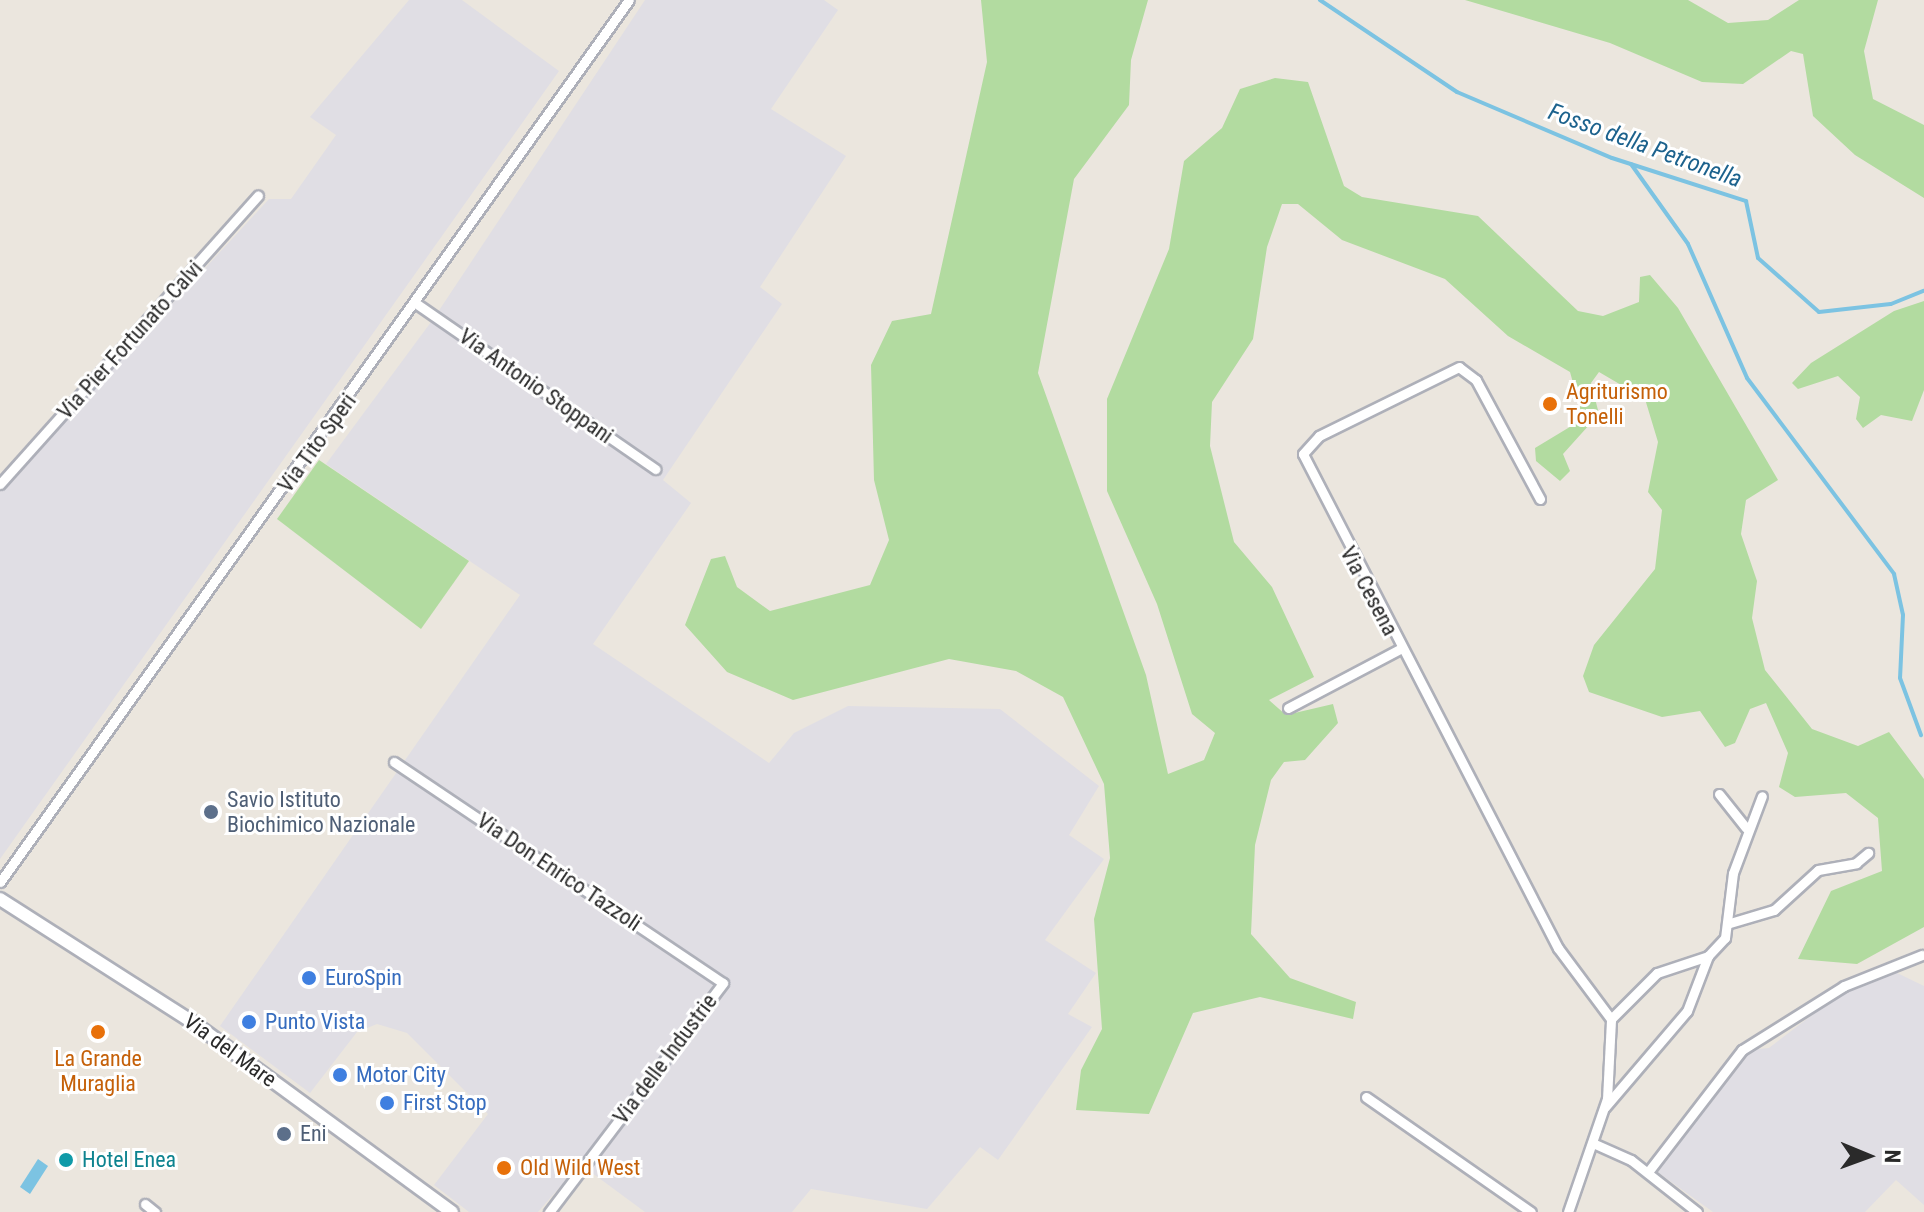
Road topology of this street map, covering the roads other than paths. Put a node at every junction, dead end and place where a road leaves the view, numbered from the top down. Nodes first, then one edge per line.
1 (629, 0) edge
2 (258, 195) dead end
3 (417, 304) junction
4 (655, 469) dead end
5 (0, 484) edge
6 (1540, 499) dead end
7 (1400, 649) junction
8 (1288, 708) dead end
9 (394, 762) dead end
10 (1719, 794) dead end
11 (1762, 796) dead end
12 (1746, 828) junction
13 (1868, 853) dead end
14 (0, 882) edge
15 (0, 899) edge
16 (1730, 923) junction
17 (1922, 955) dead end
18 (1708, 956) junction
19 (723, 983) joint
20 (1611, 1019) junction
21 (1366, 1097) dead end
22 (1605, 1107) junction
23 (1595, 1144) junction
24 (1648, 1172) junction
25 (145, 1204) dead end
26 (155, 1212) edge
27 (452, 1212) edge
28 (549, 1212) edge
29 (1531, 1212) edge
30 (1568, 1212) edge
31 (1697, 1212) edge

1 - 3 street, Via Tito Speri
2 - 5 street, Via Pier Fortunato Calvi
3 - 4 street, Via Antonio Stoppani
3 - 14 street, Via Tito Speri
6 - 7 street, Via Cesena
7 - 8 street
7 - 20 street, Via Cesena
9 - 19 street, Via Don Enrico Tazzoli
10 - 12 street
11 - 12 street
12 - 16 street
13 - 16 street
15 - 27 main road, Via del Mare
16 - 18 street
17 - 24 street
18 - 20 street
18 - 22 street
19 - 28 street, Via delle Industrie
20 - 22 street
21 - 29 street
22 - 23 street
23 - 24 street
23 - 30 street
24 - 31 street
25 - 26 street

